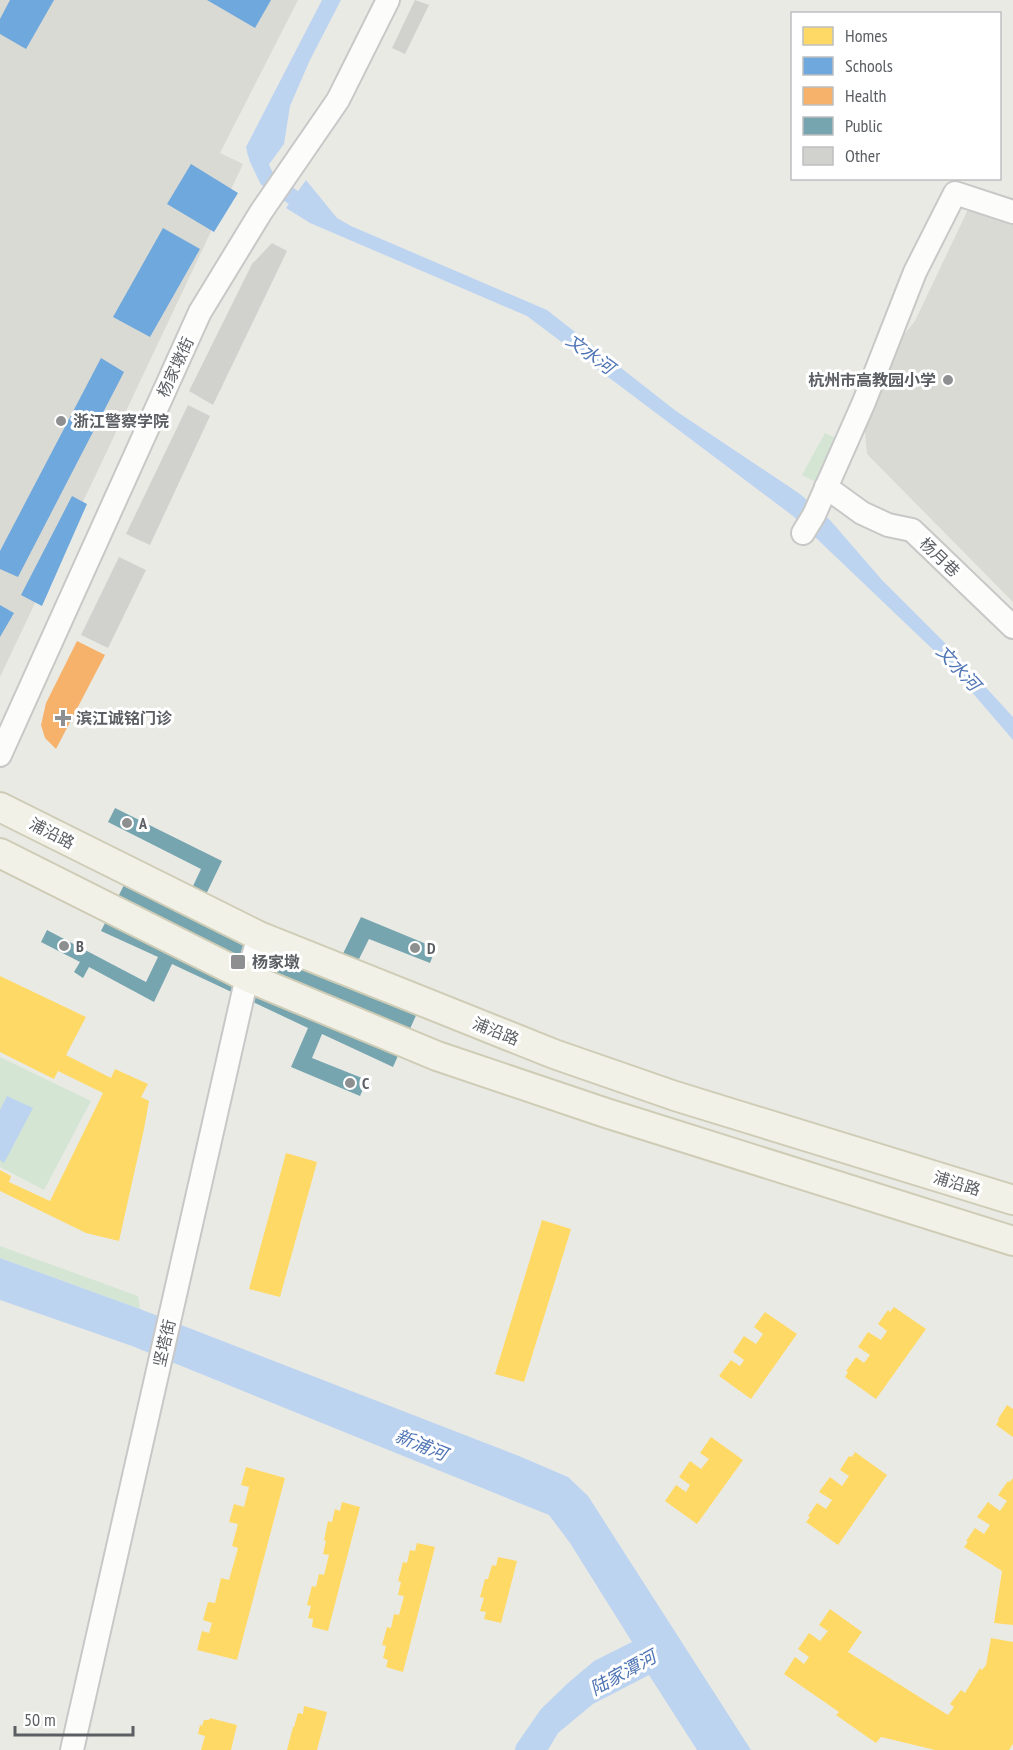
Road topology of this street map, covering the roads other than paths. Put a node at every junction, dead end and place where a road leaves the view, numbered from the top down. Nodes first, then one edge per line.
1 (388, 0) edge
2 (1013, 212) edge
3 (823, 495) junction
4 (803, 533) dead end
5 (1013, 627) edge
6 (0, 755) edge
7 (0, 807) edge
8 (0, 853) edge
9 (259, 936) junction
10 (247, 977) junction
11 (1013, 1200) edge
12 (1013, 1241) edge
13 (72, 1750) edge

1 - 6 street, 杨家墩街
2 - 3 street
3 - 4 street
3 - 5 street, 杨月巷
7 - 9 main road, 浦沿路
8 - 10 main road
9 - 10 street, 坚塔街
9 - 11 main road, 浦沿路
10 - 12 main road
10 - 13 street, 坚塔街

